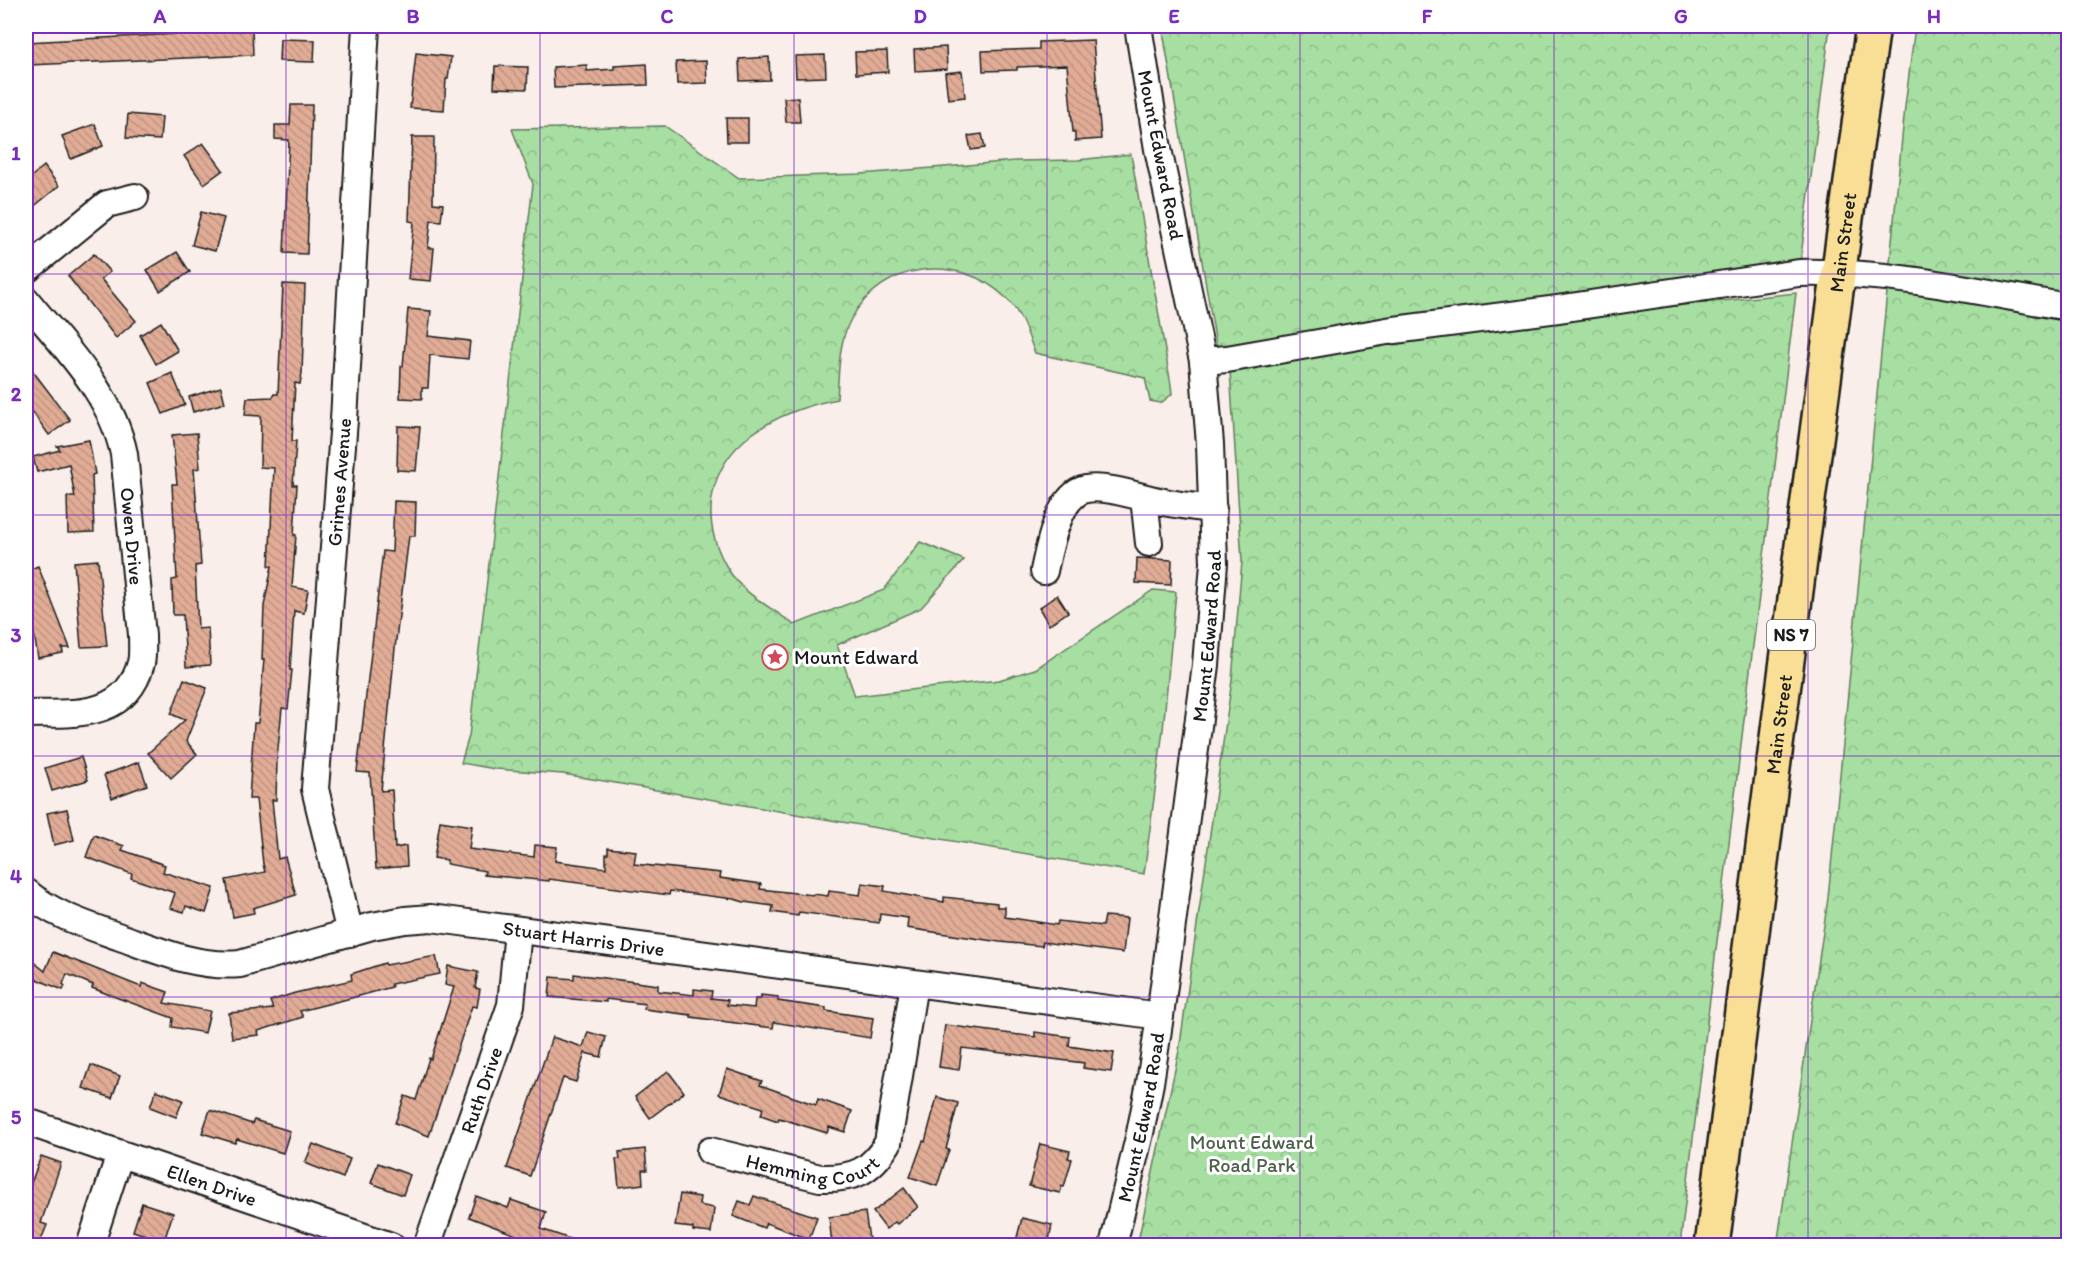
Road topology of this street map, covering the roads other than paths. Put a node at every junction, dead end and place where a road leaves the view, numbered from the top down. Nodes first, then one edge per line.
1 (366, 26) edge
2 (1138, 26) edge
3 (1874, 26) edge
4 (135, 197) dead end
5 (26, 270) edge
6 (1838, 272) junction
7 (26, 300) edge
8 (2068, 307) edge
9 (1203, 361) junction
10 (1144, 498) junction
11 (1214, 509) junction
12 (1149, 543) dead end
13 (1044, 571) dead end
14 (26, 714) edge
15 (26, 892) edge
16 (518, 930) junction
17 (350, 933) junction
18 (914, 984) junction
19 (1160, 1016) junction
20 (33, 1124) dead end
21 (710, 1151) dead end
22 (120, 1154) junction
23 (90, 1245) edge
24 (392, 1245) edge
25 (427, 1245) edge
26 (1113, 1245) edge
27 (1712, 1245) edge

1 - 17 street, Grimes Avenue
2 - 9 street, Mount Edward Road
3 - 6 main road, Main Street / NS 7
4 - 5 street
6 - 8 street
6 - 9 street
6 - 27 main road, Main Street / NS 7
7 - 14 street, Owen Drive
9 - 11 street, Mount Edward Road
10 - 11 street
10 - 12 street
10 - 13 street
11 - 19 street, Mount Edward Road
15 - 17 street, Stuart Harris Drive
16 - 17 street, Stuart Harris Drive
16 - 18 street, Stuart Harris Drive
16 - 25 street, Ruth Drive
18 - 19 street, Stuart Harris Drive
18 - 21 street, Hemming Court
19 - 26 street, Mount Edward Road
20 - 22 street, Ellen Drive
22 - 23 street
22 - 24 street, Ellen Drive

